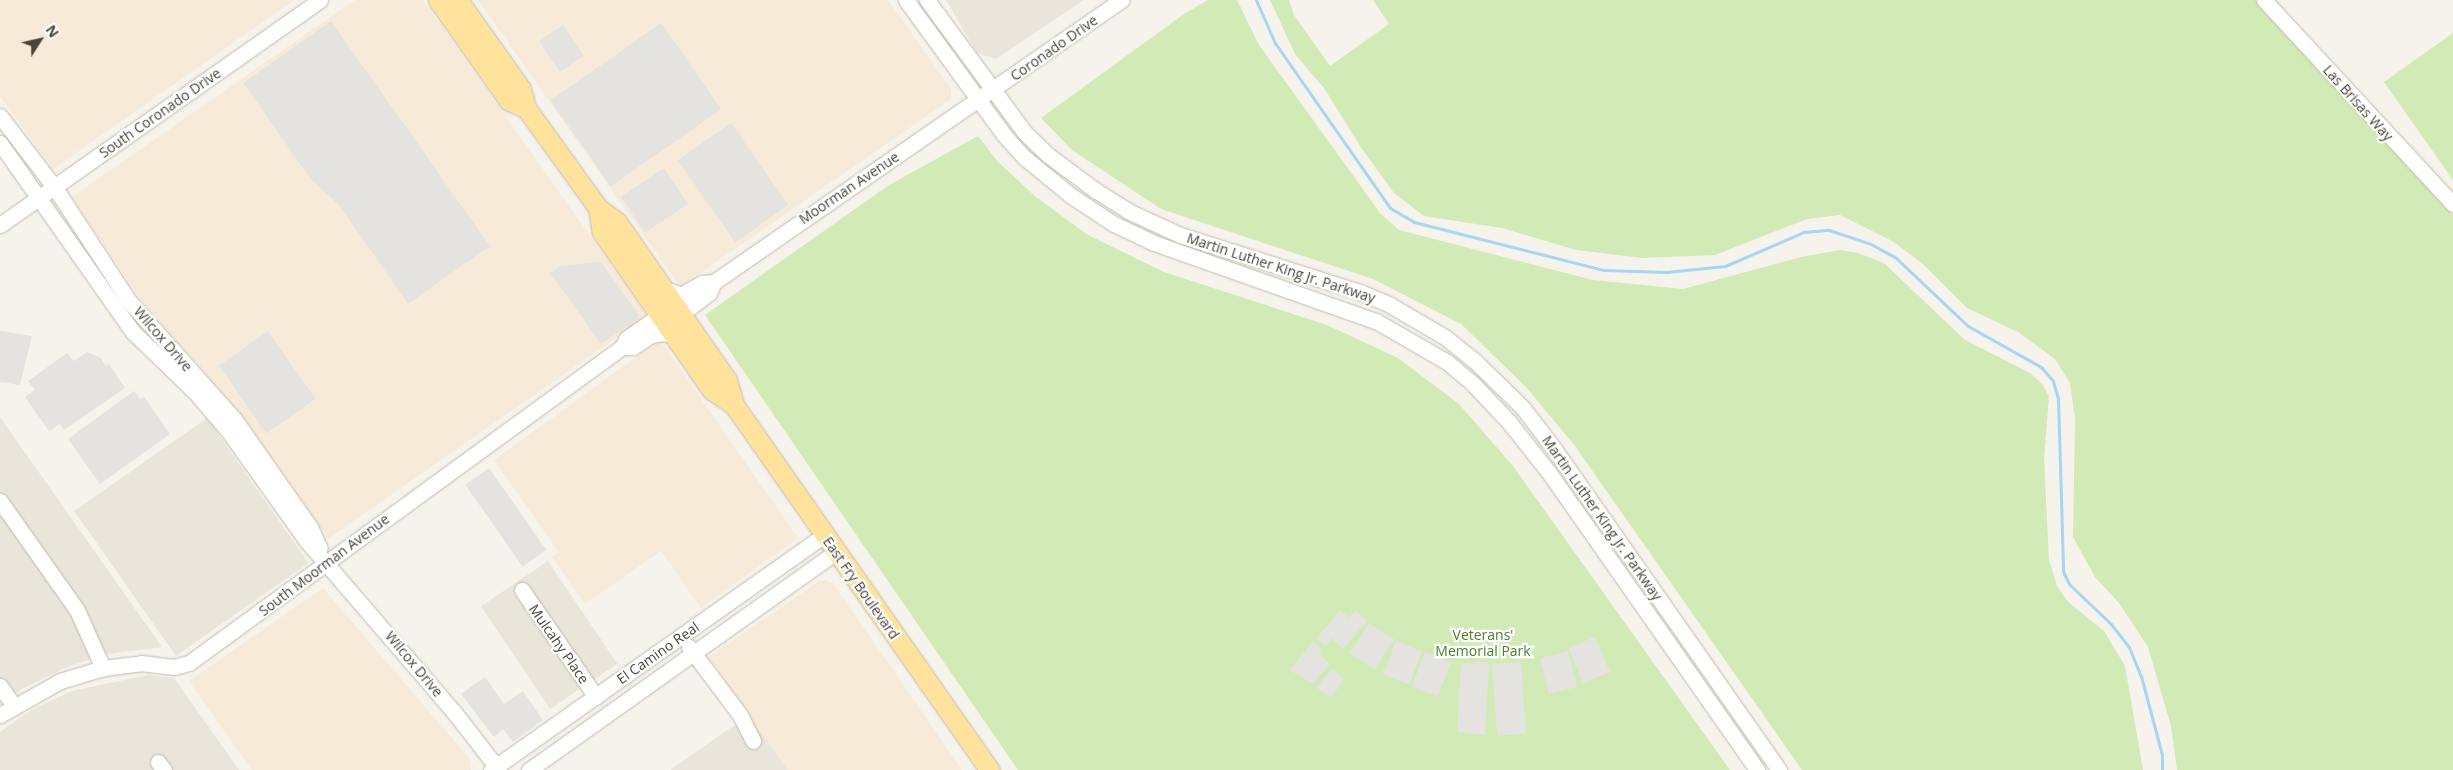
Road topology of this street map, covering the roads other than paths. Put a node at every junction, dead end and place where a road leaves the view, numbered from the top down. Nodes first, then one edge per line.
1 (320, 0) edge
2 (438, 0) edge
3 (458, 0) edge
4 (906, 0) edge
5 (926, 0) edge
6 (1122, 0) edge
7 (2264, 0) edge
8 (985, 96) junction
9 (526, 108) junction
10 (0, 116) edge
11 (0, 143) edge
12 (55, 188) junction
13 (39, 199) junction
14 (2453, 204) edge
15 (598, 208) junction
16 (0, 224) edge
17 (714, 282) junction
18 (663, 288) junction
19 (681, 314) junction
20 (660, 315) junction
21 (675, 336) junction
22 (622, 348) junction
23 (734, 405) junction
24 (0, 500) edge
25 (824, 535) junction
26 (836, 552) junction
27 (326, 560) junction
28 (522, 590) dead end
29 (682, 637) junction
30 (695, 655) junction
31 (103, 668) junction
32 (0, 686) edge
33 (596, 697) junction
34 (14, 706) junction
35 (0, 716) edge
36 (753, 741) dead end
37 (496, 769) edge
38 (529, 770) edge
39 (990, 770) edge
40 (1757, 770) edge
41 (1779, 770) edge

1 - 12 street, South Coronado Drive
2 - 9 main road, East Fry Boulevard
3 - 9 main road, East Fry Boulevard
4 - 8 street, Martin Luther King Jr. Parkway
5 - 8 street, Martin Luther King Jr. Parkway
6 - 8 street, Coronado Drive
7 - 14 street, Las Brisas Way
8 - 17 street, Moorman Avenue
8 - 40 street, Martin Luther King Jr. Parkway
8 - 41 street, Martin Luther King Jr. Parkway
9 - 15 main road, East Fry Boulevard
10 - 12 street, Wilcox Drive
11 - 13 street, Wilcox Drive
12 - 13 street, South Coronado Drive
12 - 27 street, Wilcox Drive
13 - 16 street, South Coronado Drive
13 - 27 street, Wilcox Drive
15 - 18 main road, East Fry Boulevard
15 - 20 main road, East Fry Boulevard
17 - 18 street, Moorman Avenue
17 - 19 street, Moorman Avenue
18 - 19 main road, East Fry Boulevard
19 - 23 main road, East Fry Boulevard
20 - 21 main road, East Fry Boulevard
20 - 22 street, South Moorman Avenue
21 - 22 street, South Moorman Avenue
21 - 23 main road, East Fry Boulevard
22 - 27 street, South Moorman Avenue
23 - 25 main road, East Fry Boulevard
24 - 31 street
25 - 26 main road, East Fry Boulevard
25 - 29 street, El Camino Real
26 - 30 street, El Camino Real
26 - 39 main road, East Fry Boulevard
27 - 31 street, South Moorman Avenue
27 - 37 street, Wilcox Drive
28 - 33 street, Mulcahy Place
29 - 30 street
29 - 33 street, El Camino Real
30 - 36 street
30 - 38 street, El Camino Real
31 - 34 street, South Moorman Avenue
32 - 34 street
33 - 37 street, El Camino Real
34 - 35 street, South Moorman Avenue

